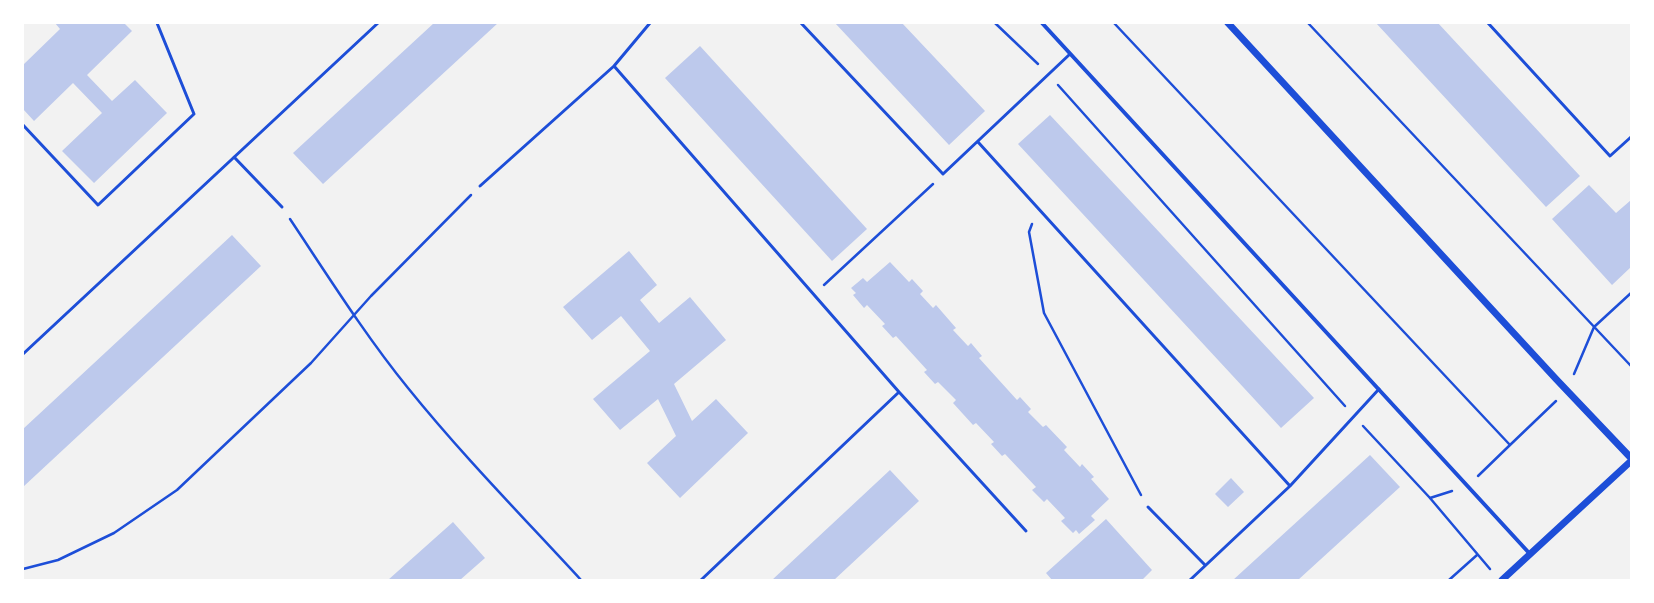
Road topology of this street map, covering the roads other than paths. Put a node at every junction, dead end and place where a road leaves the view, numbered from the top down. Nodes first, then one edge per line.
1 (157, 23) edge
2 (378, 23) edge
3 (650, 23) edge
4 (801, 23) edge
5 (1042, 23) edge
6 (1228, 23) edge
7 (1488, 23) edge
8 (1070, 54) junction
9 (614, 66) junction
10 (23, 125) edge
11 (1631, 137) edge
12 (978, 142) junction
13 (234, 157) junction
14 (480, 186) road end
15 (282, 207) road end
16 (23, 354) edge
17 (1379, 389) junction
18 (898, 392) junction
19 (1631, 458) edge
20 (1631, 461) edge
21 (1290, 486) junction
22 (1148, 507) road end
23 (1026, 531) dead end
24 (1530, 554) junction
25 (1205, 565) junction
26 (701, 580) edge
27 (1190, 580) edge
28 (1502, 580) edge

1 - 10 lane
2 - 13 lane
3 - 9 lane
4 - 12 lane
5 - 8 street
6 - 19 street
7 - 11 lane
8 - 12 lane
8 - 17 street
9 - 14 lane
9 - 18 lane
12 - 21 lane
13 - 15 lane
13 - 16 lane
17 - 21 lane
17 - 24 street
18 - 23 lane
18 - 26 lane
20 - 24 street
21 - 25 lane
22 - 25 lane
24 - 28 street
25 - 27 lane

